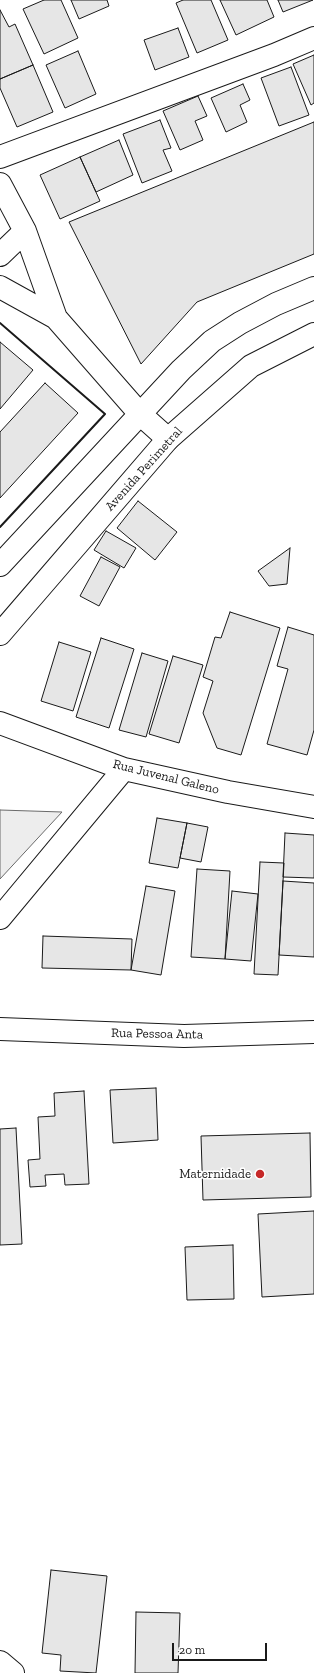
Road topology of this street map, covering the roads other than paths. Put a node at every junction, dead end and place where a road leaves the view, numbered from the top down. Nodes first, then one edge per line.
1 (314, 38) edge
2 (0, 157) edge
3 (0, 184) edge
4 (25, 231) junction
5 (0, 255) edge
6 (0, 287) edge
7 (314, 288) edge
8 (56, 318) junction
9 (314, 334) edge
10 (287, 346) junction
11 (314, 347) edge
12 (140, 414) junction
13 (168, 439) junction
14 (0, 565) edge
15 (0, 634) edge
16 (0, 723) edge
17 (124, 769) junction
18 (314, 807) edge
19 (0, 918) edge
20 (0, 1029) edge
21 (314, 1032) edge
22 (0, 1662) edge
23 (13, 1673) edge

1 - 2 street
3 - 4 street
4 - 5 street
4 - 8 street
6 - 8 street
7 - 12 street
8 - 12 street
9 - 10 street, Avenida Perimetral
10 - 11 street
10 - 13 street, Avenida Perimetral
12 - 13 street
12 - 14 street
13 - 15 street, Avenida Perimetral
16 - 17 street, Rua Juvenal Galeno
17 - 18 street, Rua Juvenal Galeno
17 - 19 street
20 - 21 street, Rua Pessoa Anta
22 - 23 street

